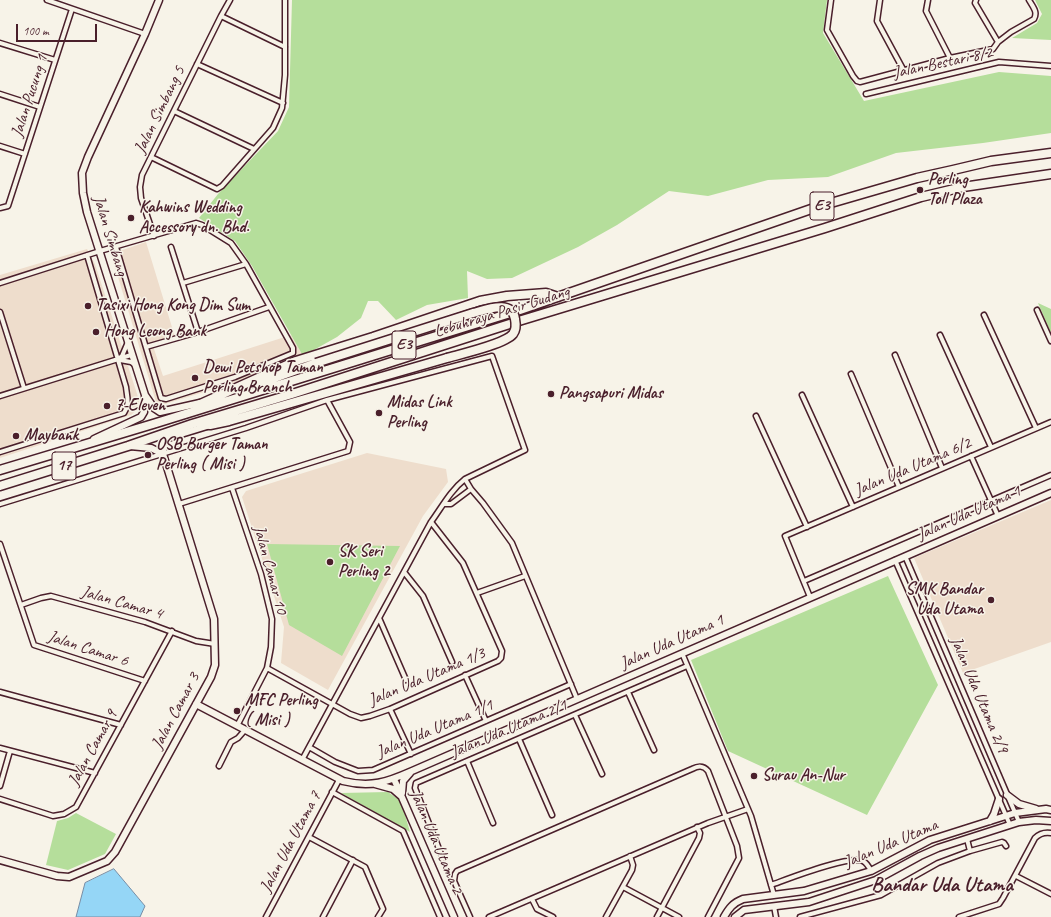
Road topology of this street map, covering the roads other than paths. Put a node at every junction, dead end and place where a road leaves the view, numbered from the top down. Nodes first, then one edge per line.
1 (47, 0) edge
2 (160, 0) edge
3 (230, 0) edge
4 (285, 0) edge
5 (831, 0) edge
6 (880, 0) edge
7 (928, 0) edge
8 (976, 0) edge
9 (1029, 0) edge
10 (72, 9) junction
11 (221, 16) junction
12 (145, 34) junction
13 (998, 42) junction
14 (0, 43) edge
15 (284, 47) junction
16 (950, 58) junction
17 (55, 60) junction
18 (197, 64) junction
19 (1051, 66) edge
20 (904, 71) junction
21 (0, 94) edge
22 (866, 94) dead end
23 (283, 103) junction
24 (40, 107) junction
25 (174, 111) junction
26 (0, 146) edge
27 (254, 149) junction
28 (1051, 153) edge
29 (25, 154) junction
30 (151, 157) junction
31 (1051, 174) edge
32 (0, 208) edge
33 (154, 236) junction
34 (116, 246) junction
35 (171, 248) dead end
36 (100, 251) junction
37 (87, 255) junction
38 (246, 264) junction
39 (0, 283) edge
40 (182, 283) junction
41 (558, 297) junction
42 (269, 307) junction
43 (1037, 310) dead end
44 (0, 312) edge
45 (984, 315) dead end
46 (198, 332) junction
47 (940, 335) dead end
48 (128, 342) junction
49 (1051, 342) edge
50 (146, 347) junction
51 (895, 354) dead end
52 (131, 355) junction
53 (118, 359) junction
54 (135, 365) junction
55 (851, 374) dead end
56 (288, 383) joint
57 (24, 388) junction
58 (235, 390) junction
59 (292, 394) joint
60 (145, 395) junction
61 (0, 396) edge
62 (802, 396) dead end
63 (327, 400) junction
64 (206, 402) junction
65 (756, 416) dead end
66 (1051, 422) edge
67 (153, 424) junction
68 (192, 424) junction
69 (210, 425) junction
70 (1036, 428) junction
71 (78, 446) junction
72 (128, 446) junction
73 (991, 447) junction
74 (0, 452) edge
75 (163, 454) junction
76 (971, 456) junction
77 (942, 468) junction
78 (0, 470) edge
79 (1051, 475) edge
80 (465, 479) junction
81 (0, 486) edge
82 (899, 487) junction
83 (232, 488) junction
84 (471, 489) junction
85 (1051, 493) edge
86 (991, 502) junction
87 (0, 504) edge
88 (179, 504) junction
89 (444, 504) junction
90 (853, 507) junction
91 (998, 516) junction
92 (431, 522) junction
93 (807, 527) junction
94 (0, 544) edge
95 (904, 556) junction
96 (2, 559) edge
97 (895, 560) junction
98 (404, 572) junction
99 (525, 576) junction
100 (804, 581) junction
101 (477, 593) junction
102 (810, 598) junction
103 (20, 604) junction
104 (379, 618) junction
105 (172, 631) junction
106 (215, 644) junction
107 (682, 653) junction
108 (452, 662) dead end
109 (687, 666) junction
110 (267, 668) junction
111 (465, 675) junction
112 (406, 680) dead end
113 (145, 681) junction
114 (570, 684) junction
115 (0, 692) edge
116 (628, 692) junction
117 (577, 699) junction
118 (196, 704) junction
119 (332, 704) junction
120 (390, 709) junction
121 (574, 715) junction
122 (486, 721) junction
123 (121, 725) junction
124 (237, 726) junction
125 (245, 730) junction
126 (519, 739) junction
127 (309, 747) junction
128 (0, 748) edge
129 (654, 750) dead end
130 (10, 751) junction
131 (411, 754) junction
132 (302, 760) junction
133 (467, 761) junction
134 (219, 766) dead end
135 (412, 771) junction
136 (94, 773) junction
137 (602, 774) dead end
138 (394, 778) junction
139 (339, 780) junction
140 (374, 784) junction
141 (0, 786) edge
142 (332, 792) junction
143 (1007, 795) junction
144 (402, 797) junction
145 (0, 799) edge
146 (999, 799) junction
147 (748, 809) junction
148 (1038, 810) junction
149 (1051, 810) edge
150 (1015, 813) junction
151 (552, 815) dead end
152 (726, 816) junction
153 (1006, 816) junction
154 (990, 821) junction
155 (1051, 821) edge
156 (1018, 822) junction
157 (493, 823) dead end
158 (1010, 825) junction
159 (697, 827) junction
160 (1051, 833) edge
161 (308, 837) junction
162 (967, 839) junction
163 (1006, 846) dead end
164 (970, 851) junction
165 (630, 856) junction
166 (443, 859) dead end
167 (0, 860) edge
168 (353, 860) junction
169 (871, 871) junction
170 (1016, 876) junction
171 (771, 885) junction
172 (623, 887) junction
173 (774, 894) junction
174 (1051, 894) edge
175 (532, 899) junction
176 (774, 906) junction
177 (662, 908) junction
178 (974, 912) junction
179 (978, 916) edge
180 (266, 917) edge
181 (323, 917) edge
182 (378, 917) edge
183 (440, 917) edge
184 (454, 917) edge
185 (470, 917) edge
186 (489, 917) edge
187 (553, 917) edge
188 (606, 917) edge
189 (657, 917) edge
190 (679, 917) edge
191 (708, 917) edge
192 (724, 917) edge
193 (735, 917) edge
194 (776, 917) edge
195 (800, 917) edge
196 (959, 917) edge

1 - 10 street
2 - 12 street, Jalan Simbang
3 - 11 street, Jalan Simbang 5
4 - 15 street
5 - 20 street
6 - 20 street
7 - 16 street
8 - 13 street
9 - 13 street
10 - 12 street
10 - 17 street, Jalan Pucung 1
11 - 15 street
11 - 18 street, Jalan Simbang 5
12 - 36 street, Jalan Simbang
13 - 16 street
14 - 17 street
15 - 23 street
16 - 20 street
17 - 24 street, Jalan Pucung 1
18 - 23 street
18 - 25 street, Jalan Simbang 5
19 - 22 street, Jalan Bestari 8/2
21 - 24 street
23 - 27 street
24 - 29 street, Jalan Pucung 1
25 - 27 street
25 - 30 street, Jalan Simbang 5
26 - 29 street
27 - 30 street
28 - 41 highway, Lebuhraya Pasir Gudang / E3
29 - 32 street, Jalan Pucung 1
30 - 33 street, Jalan Simbang 5
31 - 59 highway, Lebuhraya Pasir Gudang / E3
33 - 34 street
33 - 38 street
34 - 36 street
34 - 50 street
35 - 40 street
36 - 37 street
36 - 48 street, Jalan Simbang
37 - 39 street
37 - 53 street
38 - 40 street
38 - 42 street
40 - 46 street
41 - 56 highway, Lebuhraya Pasir Gudang / E3
41 - 58 highway
42 - 46 street
42 - 50 street
43 - 49 street
44 - 57 street
45 - 70 street
46 - 50 street
47 - 73 street
48 - 52 street, Jalan Simbang
48 - 53 street
51 - 77 street
52 - 53 street
52 - 54 street, Jalan Simbang
53 - 54 street
53 - 57 street
53 - 74 street
54 - 60 street, Jalan Simbang
55 - 82 street
56 - 67 highway, Lebuhraya Pasir Gudang / 17
57 - 61 street
58 - 64 highway
58 - 69 highway, bridge
59 - 68 highway, Lebuhraya Pasir Gudang / 17
60 - 64 street
60 - 71 street
62 - 90 street
63 - 75 street
63 - 80 street
63 - 83 street
64 - 67 highway
65 - 93 street
66 - 70 street, Jalan Uda Utama 6/2
67 - 71 highway, Lebuhraya Pasir Gudang / 17
68 - 69 highway
68 - 72 highway, Lebuhraya Pasir Gudang / 17
69 - 75 street
70 - 73 street, Jalan Uda Utama 6/2
71 - 78 highway, Lebuhraya Pasir Gudang / 17
72 - 75 street
72 - 81 highway, Lebuhraya Pasir Gudang / 17
73 - 76 street, Jalan Uda Utama 6/2
75 - 87 street
75 - 88 street, Jalan Camar 3
76 - 77 street, Jalan Uda Utama 6/2
76 - 86 street
77 - 82 street, Jalan Uda Utama 6/2
79 - 86 street
80 - 84 street
80 - 89 street
82 - 90 street, Jalan Uda Utama 6/2
83 - 88 street
83 - 110 street, Jalan Camar 10
84 - 89 street
84 - 99 street
85 - 91 street, Jalan Uda Utama 1
86 - 91 street
86 - 100 street
88 - 106 street, Jalan Camar 3
89 - 92 street
90 - 93 street, Jalan Uda Utama 6/2
91 - 95 street, Jalan Uda Utama 1
92 - 98 street
92 - 101 street, Jalan Uda Utama 1/3
93 - 100 street, Jalan Uda Utama 6/2
94 - 96 street, Jalan Camar 6
95 - 97 street, Jalan Uda Utama 1
95 - 143 street, Jalan Uda Utama 2/9
96 - 103 street, Jalan Camar 6
97 - 102 street, Jalan Uda Utama 1
97 - 146 street, Jalan Uda Utama 2/9
98 - 104 street
98 - 108 street
99 - 101 street
99 - 114 street
100 - 102 street
101 - 111 street, Jalan Uda Utama 1/3
102 - 107 street, Jalan Uda Utama 1
103 - 105 street, Jalan Camar 4
103 - 113 street, Jalan Camar 6
104 - 112 street
104 - 119 street
105 - 106 street, Jalan Camar 4
105 - 113 street, Jalan Camar 9
106 - 118 street, Jalan Camar 3
107 - 109 street
107 - 117 street, Jalan Uda Utama 1
109 - 116 street, Jalan Uda Utama 2/1
109 - 147 street
110 - 119 street, Jalan Uda Utama 1/3
110 - 124 street, Jalan Camar 10
111 - 120 street, Jalan Uda Utama 1/3
111 - 122 street
113 - 123 street, Jalan Camar 9
114 - 117 street
114 - 122 street, Jalan Uda Utama 1/1
115 - 123 street
116 - 121 street, Jalan Uda Utama 2/1
116 - 129 street
117 - 135 street, Jalan Uda Utama 1
118 - 124 street, Jalan Uda Utama 1
118 - 167 street, Jalan Camar 3
119 - 120 street, Jalan Uda Utama 1/3
119 - 127 street
120 - 131 street
121 - 126 street, Jalan Uda Utama 2/1
121 - 137 street
122 - 131 street, Jalan Uda Utama 1/1
123 - 136 street, Jalan Camar 9
124 - 125 street, Jalan Uda Utama 1
125 - 132 street, Jalan Uda Utama 1
125 - 134 street
126 - 133 street, Jalan Uda Utama 2/1
126 - 151 street
127 - 131 street, Jalan Uda Utama 1/1
127 - 132 street
128 - 130 street
130 - 136 street
130 - 141 street
132 - 139 street, Jalan Uda Utama 1
133 - 157 street
133 - 166 street, Jalan Uda Utama 2/1
135 - 138 street, Jalan Uda Utama 1
135 - 144 street
136 - 145 street, Jalan Camar 9
138 - 140 street, Jalan Uda Utama 1
138 - 144 street, Jalan Uda Utama 2
139 - 140 street, Jalan Uda Utama 1
139 - 142 street, Jalan Uda Utama 7
140 - 144 street
142 - 161 street, Jalan Uda Utama 7
142 - 183 street
143 - 148 street
143 - 150 street, Jalan Uda Utama 2/9
144 - 184 street, Jalan Uda Utama 2
146 - 153 street, Jalan Uda Utama 2/9
146 - 154 street
147 - 152 street
147 - 171 street
148 - 149 street, Jalan Uda Utama
148 - 150 street, Jalan Uda Utama
150 - 153 street, Jalan Uda Utama
150 - 156 street, Jalan Uda Utama 2/9
152 - 159 street
152 - 185 street
152 - 191 street
153 - 154 street, Jalan Uda Utama
153 - 158 street, Jalan Uda Utama 2/9
154 - 169 street, Jalan Uda Utama
155 - 156 street, Jalan Uda Utama
156 - 158 street, Jalan Uda Utama
158 - 162 street, Jalan Uda Utama
159 - 165 street
159 - 177 street
160 - 170 street
161 - 168 street
161 - 180 street, Jalan Uda Utama 7
162 - 164 street
162 - 176 street, Jalan Uda Utama
163 - 164 street
164 - 195 street
165 - 172 street
165 - 175 street
168 - 181 street
168 - 182 street
169 - 171 street
169 - 173 street, Jalan Uda Utama
170 - 174 street
170 - 178 street
171 - 173 street
172 - 177 street
172 - 188 street
173 - 192 street, Jalan Uda Utama
175 - 186 street
175 - 187 street
176 - 193 street, Jalan Uda Utama
176 - 194 street
177 - 189 street
177 - 190 street
178 - 179 street
178 - 196 street

